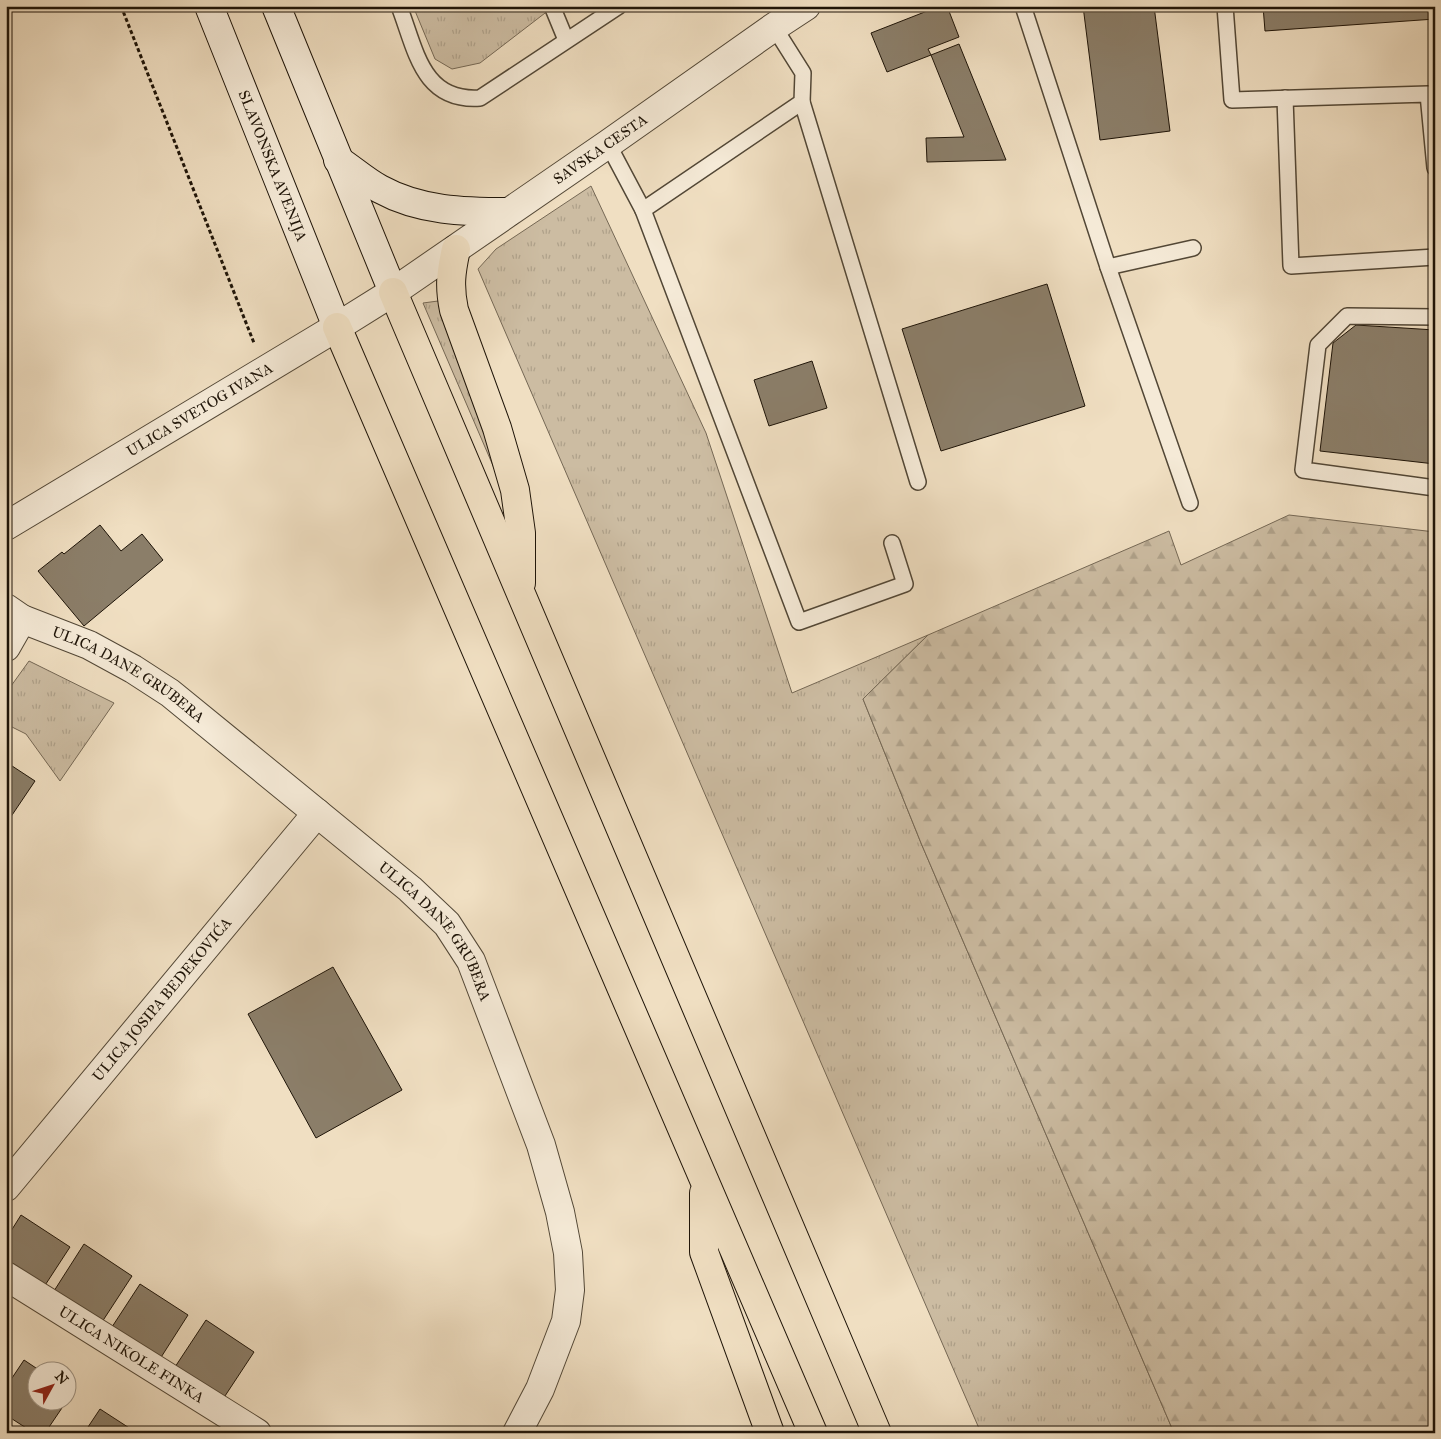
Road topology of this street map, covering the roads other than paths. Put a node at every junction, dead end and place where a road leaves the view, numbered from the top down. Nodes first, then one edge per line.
1 (209, 6) edge
2 (276, 6) edge
3 (399, 6) edge
4 (552, 6) edge
5 (619, 6) edge
6 (1023, 6) edge
7 (1225, 6) edge
8 (799, 8) edge
9 (774, 27) junction
10 (566, 40) junction
11 (1285, 98) junction
12 (802, 102) junction
13 (608, 144) junction
14 (338, 160) junction
15 (1435, 168) edge
16 (643, 210) junction
17 (508, 212) junction
18 (1193, 248) dead end
19 (456, 249) junction
20 (1435, 257) edge
21 (1108, 267) junction
22 (393, 292) junction
23 (1435, 318) edge
24 (338, 327) junction
25 (918, 482) dead end
26 (1435, 488) edge
27 (1190, 503) dead end
28 (6, 526) edge
29 (892, 543) dead end
30 (521, 595) junction
31 (14, 613) edge
32 (6, 647) edge
33 (317, 813) junction
34 (703, 1179) junction
35 (6, 1187) edge
36 (6, 1276) edge
37 (257, 1433) edge
38 (517, 1433) edge
39 (770, 1433) edge
40 (813, 1433) edge
41 (878, 1433) edge

1 - 24 street, SLAVONSKA AVENIJA
2 - 14 street
3 - 10 lane
4 - 10 lane
5 - 10 lane
6 - 21 lane
7 - 11 lane
8 - 9 street, SAVSKA CESTA
9 - 12 lane
9 - 13 street, SAVSKA CESTA
11 - 15 lane
11 - 20 lane
12 - 16 lane
12 - 25 lane
13 - 16 lane
13 - 17 street, SAVSKA CESTA
14 - 17 street
14 - 22 street
16 - 29 lane
17 - 19 street, SAVSKA CESTA
18 - 21 lane
19 - 22 street, SAVSKA CESTA
19 - 30 highway
21 - 27 lane
22 - 24 street, ULICA SVETOG IVANA
22 - 30 highway
23 - 26 lane
24 - 28 street, ULICA SVETOG IVANA
24 - 34 highway
30 - 41 highway
31 - 32 street
31 - 33 street, ULICA DANE GRUBERA
33 - 35 street, ULICA JOSIPA BEDEKOVIĆA
33 - 38 street, ULICA DANE GRUBERA
34 - 39 highway
34 - 40 highway
36 - 37 street, ULICA NIKOLE FINKA

